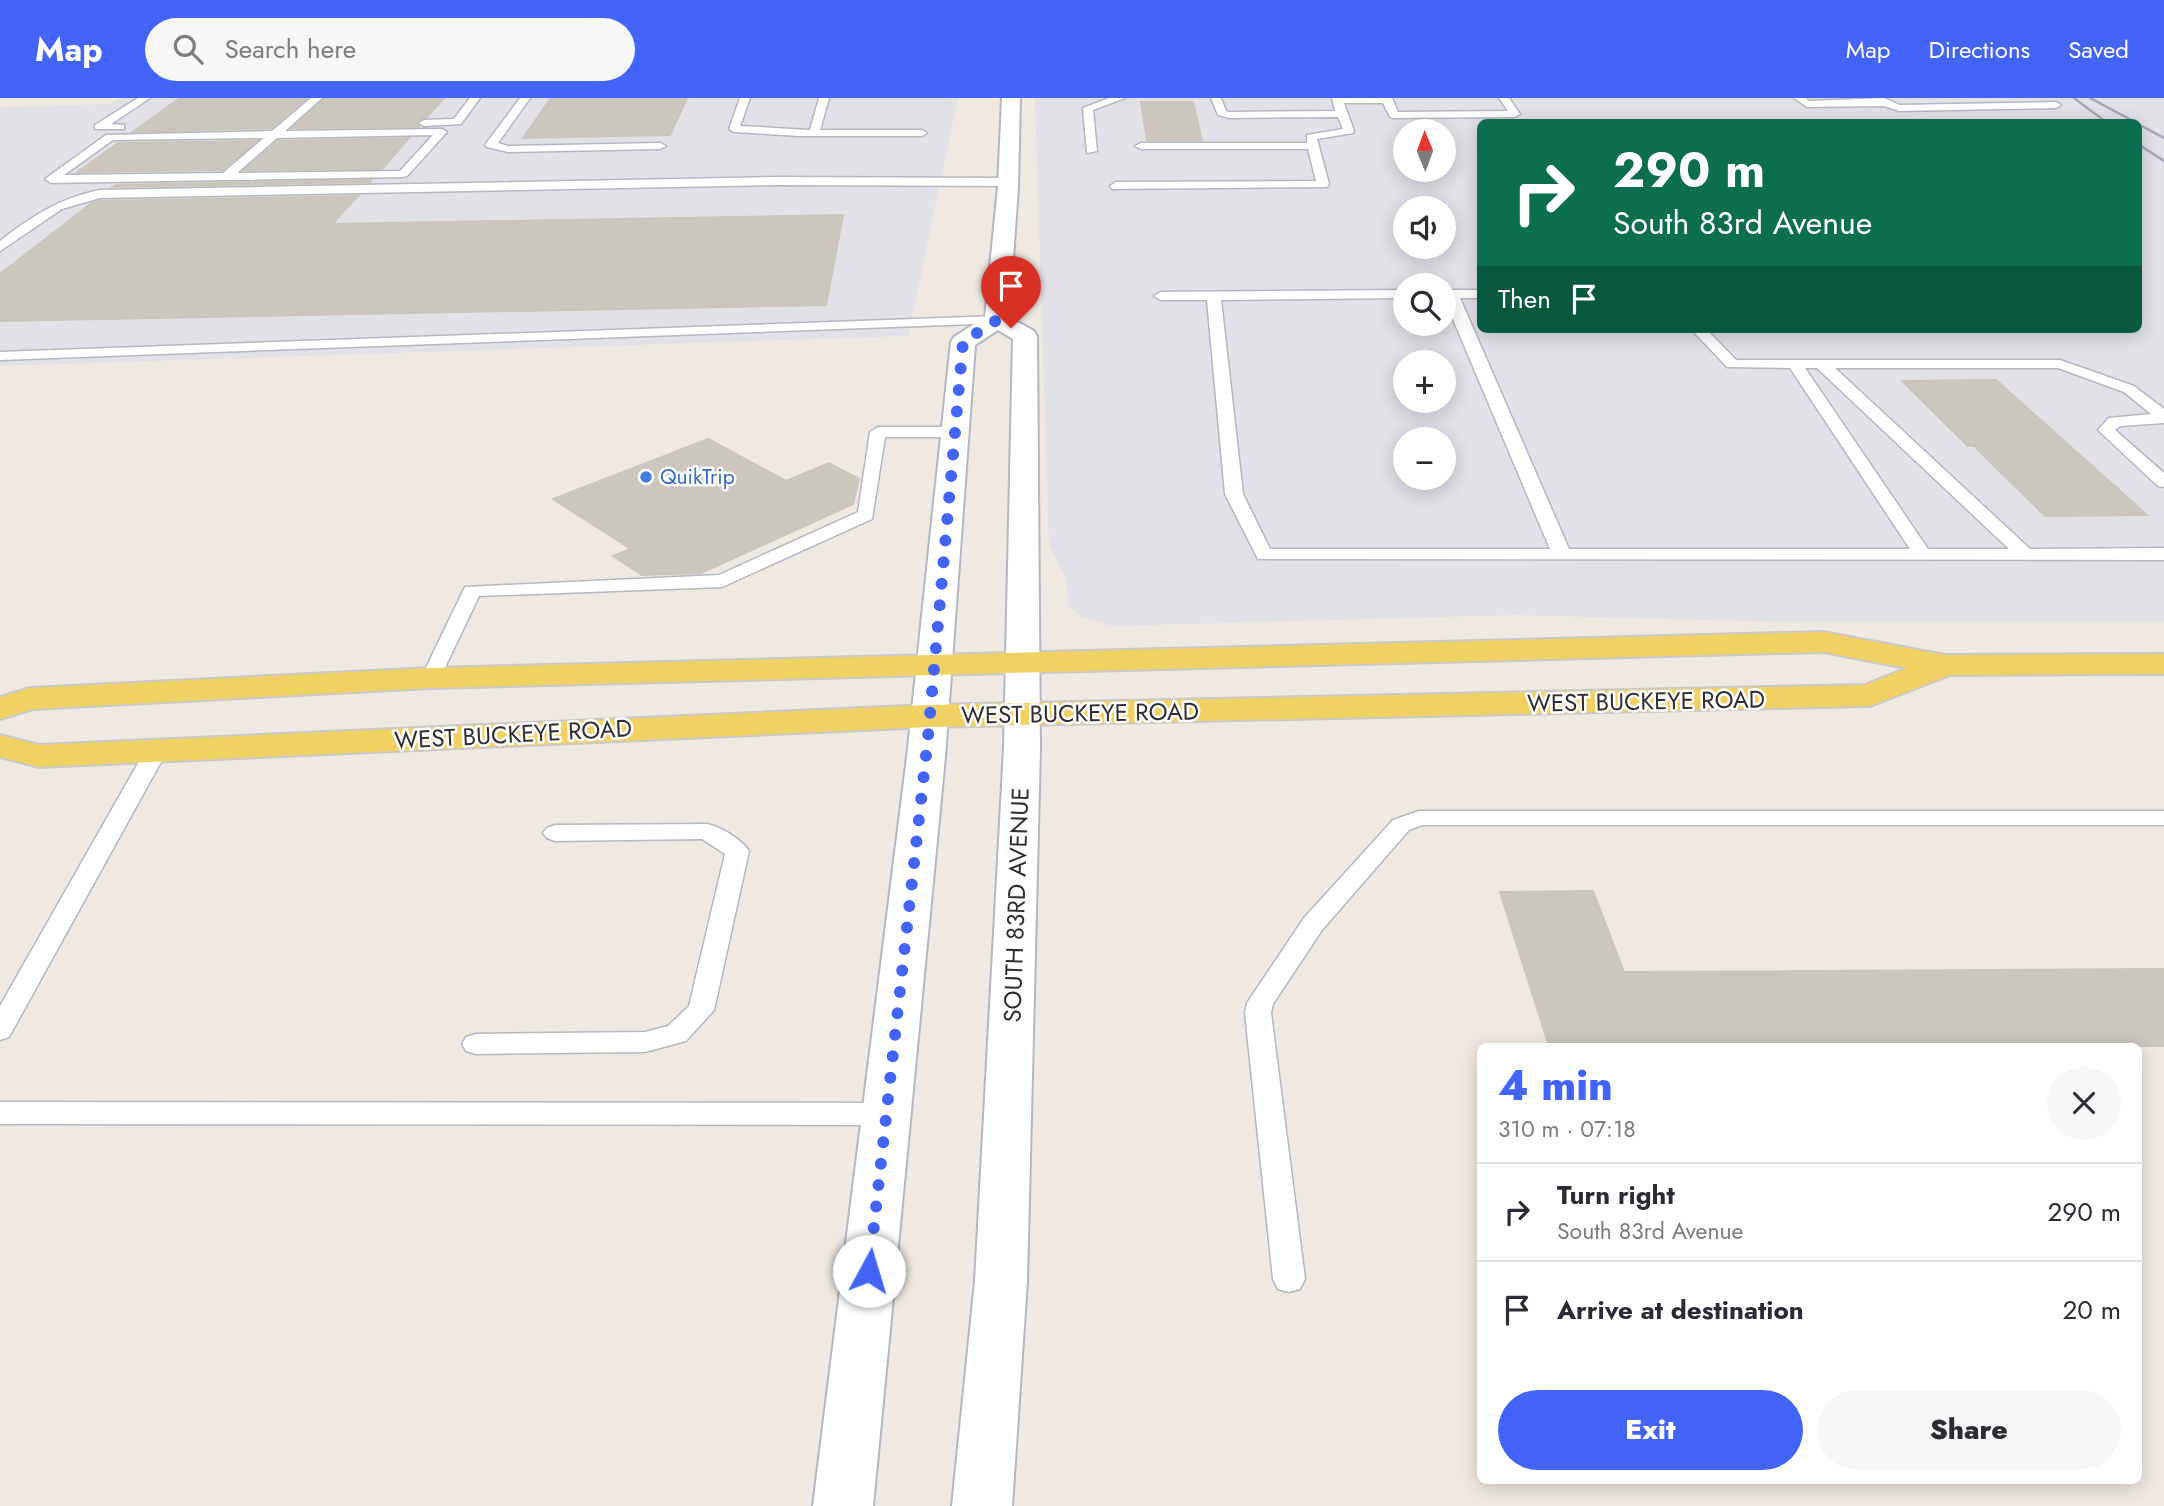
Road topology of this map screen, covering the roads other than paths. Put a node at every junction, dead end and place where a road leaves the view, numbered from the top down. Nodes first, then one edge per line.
1 (145, 98) edge
2 (317, 98) edge
3 (475, 98) edge
4 (524, 98) edge
5 (745, 98) edge
6 (824, 98) edge
7 (1011, 98) edge
8 (1120, 98) edge
9 (1216, 98) edge
10 (1310, 98) edge
11 (1504, 98) edge
12 (1799, 98) edge
13 (2045, 98) edge
14 (1387, 99) edge
15 (1881, 101) edge
16 (1339, 103) edge
17 (1318, 115) junction
18 (285, 125) junction
19 (814, 133) junction
20 (922, 133) dead end
21 (275, 135) junction
22 (660, 146) dead end
23 (1141, 146) dead end
24 (1313, 146) junction
25 (1091, 150) dead end
26 (224, 178) junction
27 (1008, 182) junction
28 (1116, 186) dead end
29 (0, 247) edge
30 (1393, 294) edge
31 (1456, 294) edge
32 (1477, 294) edge
33 (1161, 296) dead end
34 (1214, 296) junction
35 (1456, 312) edge
36 (997, 320) junction
37 (1702, 333) edge
38 (0, 356) edge
39 (1794, 364) junction
40 (1821, 364) junction
41 (2164, 418) edge
42 (956, 432) junction
43 (2164, 482) edge
44 (2025, 554) junction
45 (2164, 554) edge
46 (1562, 555) junction
47 (1923, 555) junction
48 (1025, 663) junction
49 (934, 664) junction
50 (2164, 664) edge
51 (1945, 665) junction
52 (430, 678) junction
53 (0, 708) edge
54 (1023, 715) junction
55 (930, 716) junction
56 (0, 746) edge
57 (156, 751) junction
58 (2164, 818) edge
59 (555, 833) dead end
60 (0, 1030) edge
61 (476, 1044) dead end
62 (0, 1113) edge
63 (887, 1114) junction
64 (1289, 1279) dead end
65 (843, 1506) edge
66 (982, 1506) edge

1 - 18 lane
2 - 18 lane
3 - 18 lane
4 - 22 lane
5 - 19 lane
6 - 19 lane
7 - 27 main road
8 - 25 lane
9 - 17 lane
10 - 17 lane
11 - 14 lane
12 - 15 lane
13 - 15 lane
14 - 16 lane
16 - 17 lane
16 - 24 lane
18 - 21 lane
19 - 20 lane
21 - 26 lane
21 - 26 lane
21 - 26 lane
23 - 24 lane
24 - 28 lane
27 - 29 lane
27 - 36 main road
30 - 34 lane
31 - 32 lane
33 - 34 lane
34 - 46 lane
35 - 46 lane
36 - 38 lane
36 - 42 main road
36 - 48 main road, SOUTH 83RD AVENUE
37 - 39 lane
39 - 40 lane
39 - 47 lane
40 - 41 lane
40 - 44 lane
41 - 43 lane
42 - 49 main road
42 - 52 lane
44 - 45 lane
44 - 47 lane
46 - 47 lane
48 - 49 main road, WEST BUCKEYE ROAD
48 - 51 main road, WEST BUCKEYE ROAD
48 - 54 main road, SOUTH 83RD AVENUE
49 - 52 main road, WEST BUCKEYE ROAD
49 - 55 main road
50 - 51 main road, WEST BUCKEYE ROAD
51 - 54 main road, WEST BUCKEYE ROAD
52 - 53 main road, WEST BUCKEYE ROAD
54 - 55 main road, WEST BUCKEYE ROAD
54 - 66 main road, SOUTH 83RD AVENUE
55 - 57 main road, WEST BUCKEYE ROAD
55 - 63 main road
56 - 57 main road, WEST BUCKEYE ROAD
57 - 60 lane
58 - 64 lane
59 - 61 lane
62 - 63 lane
63 - 65 main road

